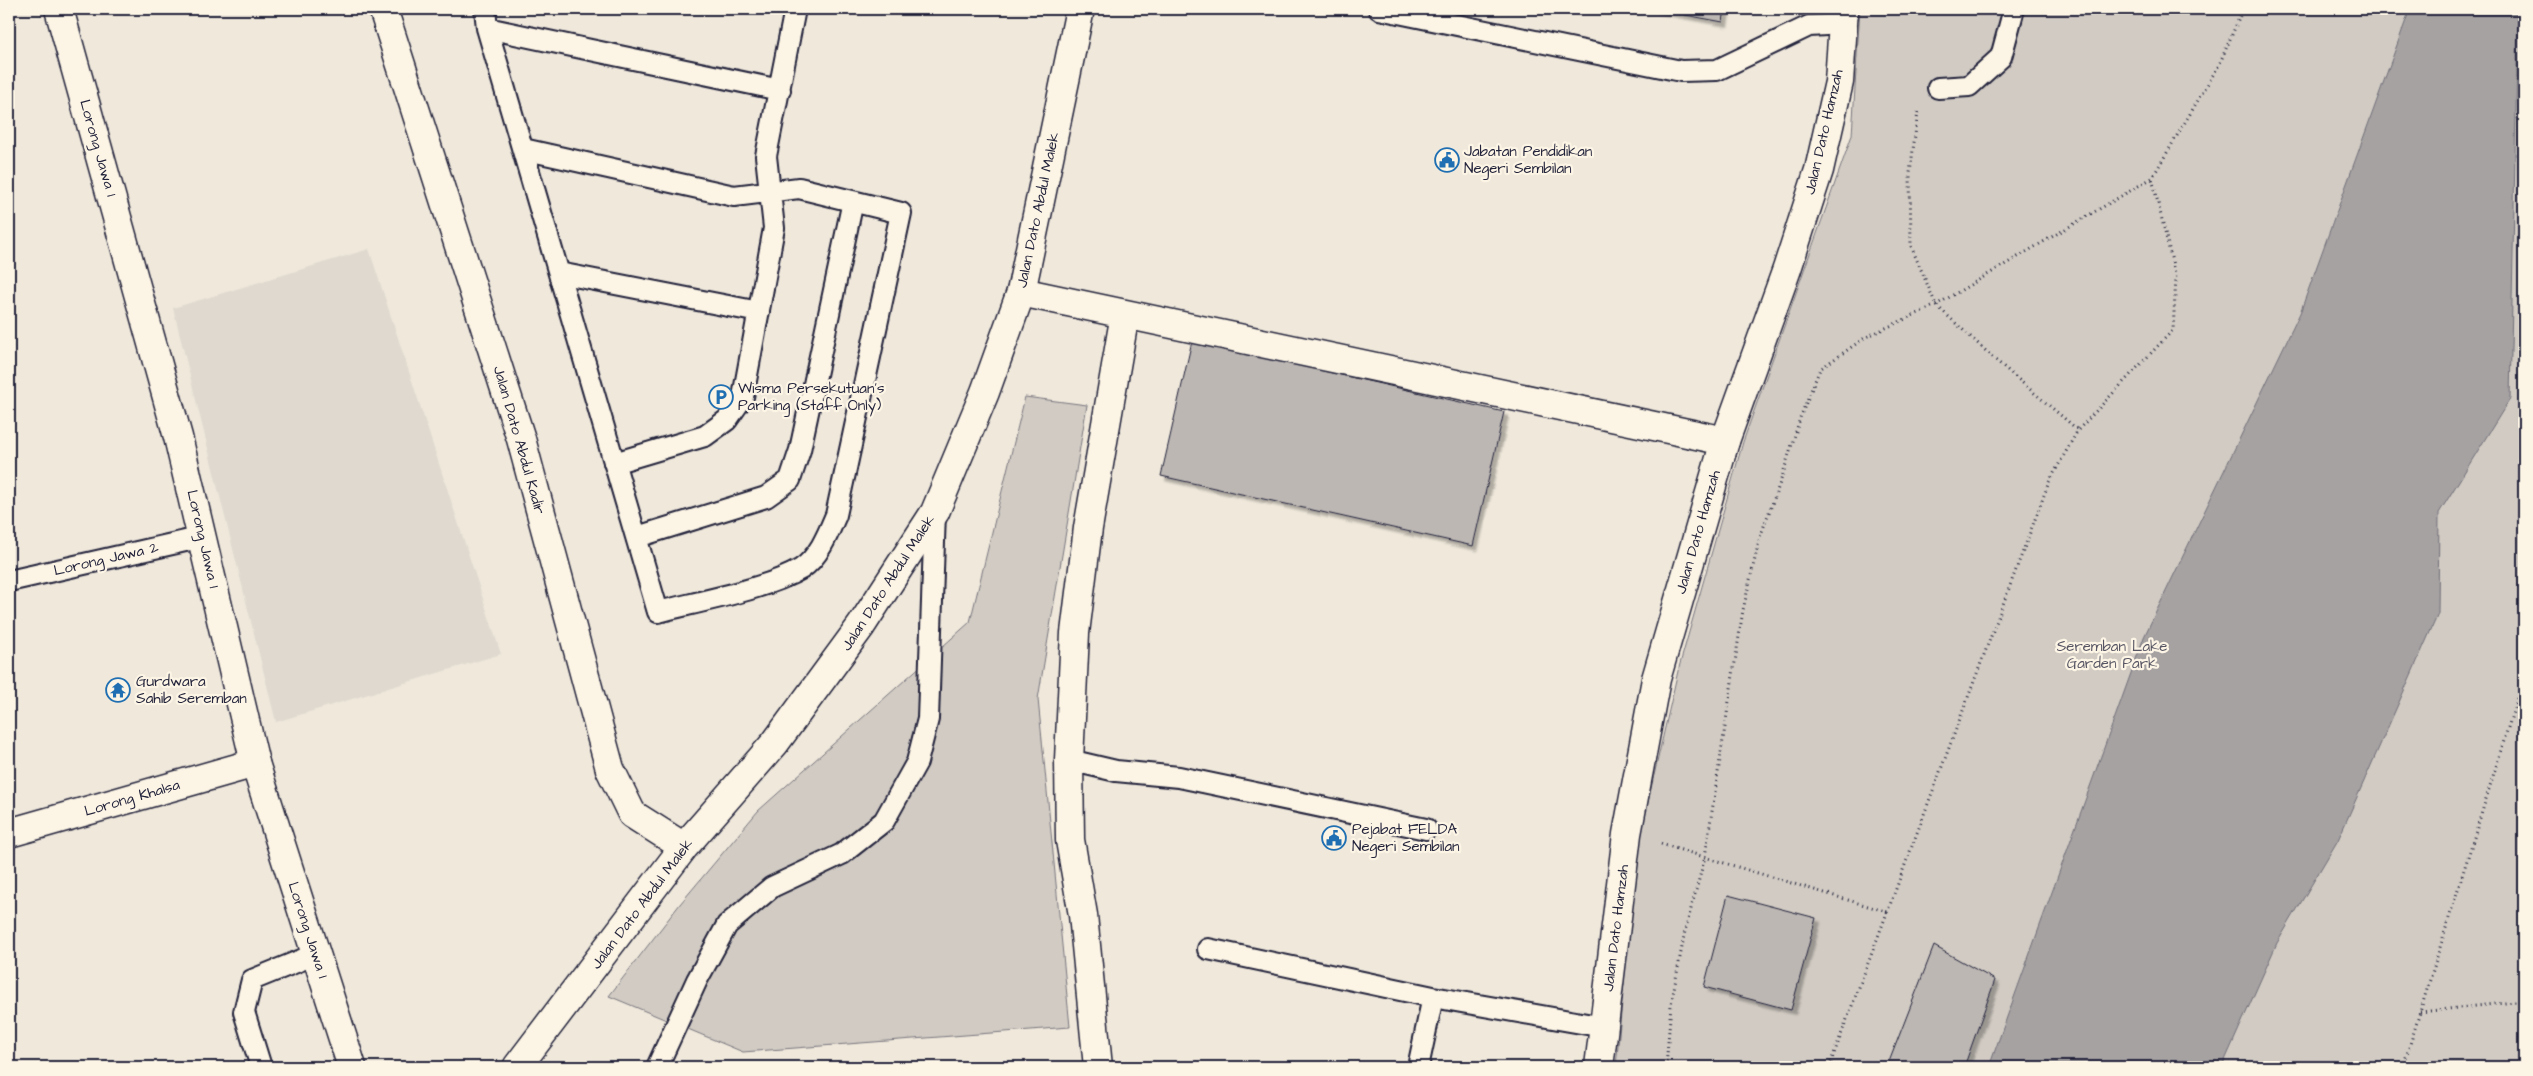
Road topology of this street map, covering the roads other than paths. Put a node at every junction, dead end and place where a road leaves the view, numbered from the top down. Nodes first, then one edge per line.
1 (59, 9) edge
2 (383, 9) edge
3 (795, 9) edge
4 (1080, 9) edge
5 (1379, 9) edge
6 (2014, 9) edge
7 (1844, 16) edge
8 (486, 18) edge
9 (1938, 88) dead end
10 (780, 90) junction
11 (523, 149) junction
12 (769, 191) junction
13 (853, 201) junction
14 (559, 273) junction
15 (1021, 292) junction
16 (759, 312) junction
17 (1125, 314) junction
18 (1725, 441) junction
19 (614, 463) junction
20 (935, 512) junction
21 (203, 536) junction
22 (637, 536) junction
23 (9, 581) edge
24 (1069, 760) junction
25 (255, 763) junction
26 (1426, 829) dead end
27 (9, 833) edge
28 (684, 847) junction
29 (1208, 949) dead end
30 (316, 954) junction
31 (1433, 997) junction
32 (1604, 1027) junction
33 (261, 1067) edge
34 (352, 1067) edge
35 (517, 1067) edge
36 (656, 1067) edge
37 (1098, 1067) edge
38 (1418, 1067) edge
39 (1598, 1067) edge

1 - 21 street, Lorong Jawa 1
2 - 28 street, Jalan Dato Abdul Kadir
3 - 10 lane
4 - 15 street, Jalan Dato Abdul Malek
5 - 7 lane
6 - 9 lane
7 - 18 street, Jalan Dato Hamzah
8 - 10 lane
8 - 11 lane
10 - 12 lane
11 - 12 lane
11 - 14 lane
12 - 13 lane
12 - 16 lane
13 - 22 lane
13 - 22 lane
14 - 16 lane
14 - 19 lane
15 - 17 street
15 - 20 street, Jalan Dato Abdul Malek
16 - 19 lane
17 - 18 street
17 - 24 street
18 - 32 street, Jalan Dato Hamzah
19 - 22 lane
20 - 28 street, Jalan Dato Abdul Malek
20 - 36 lane
21 - 23 lane, Lorong Jawa 2
21 - 25 street, Lorong Jawa 1
24 - 26 lane
24 - 37 street
25 - 27 street, Lorong Khalsa
25 - 30 street, Lorong Jawa 1
28 - 35 street, Jalan Dato Abdul Malek
29 - 31 lane
30 - 33 lane
30 - 34 street, Lorong Jawa 1
31 - 32 lane
31 - 38 lane
32 - 39 street, Jalan Dato Hamzah

